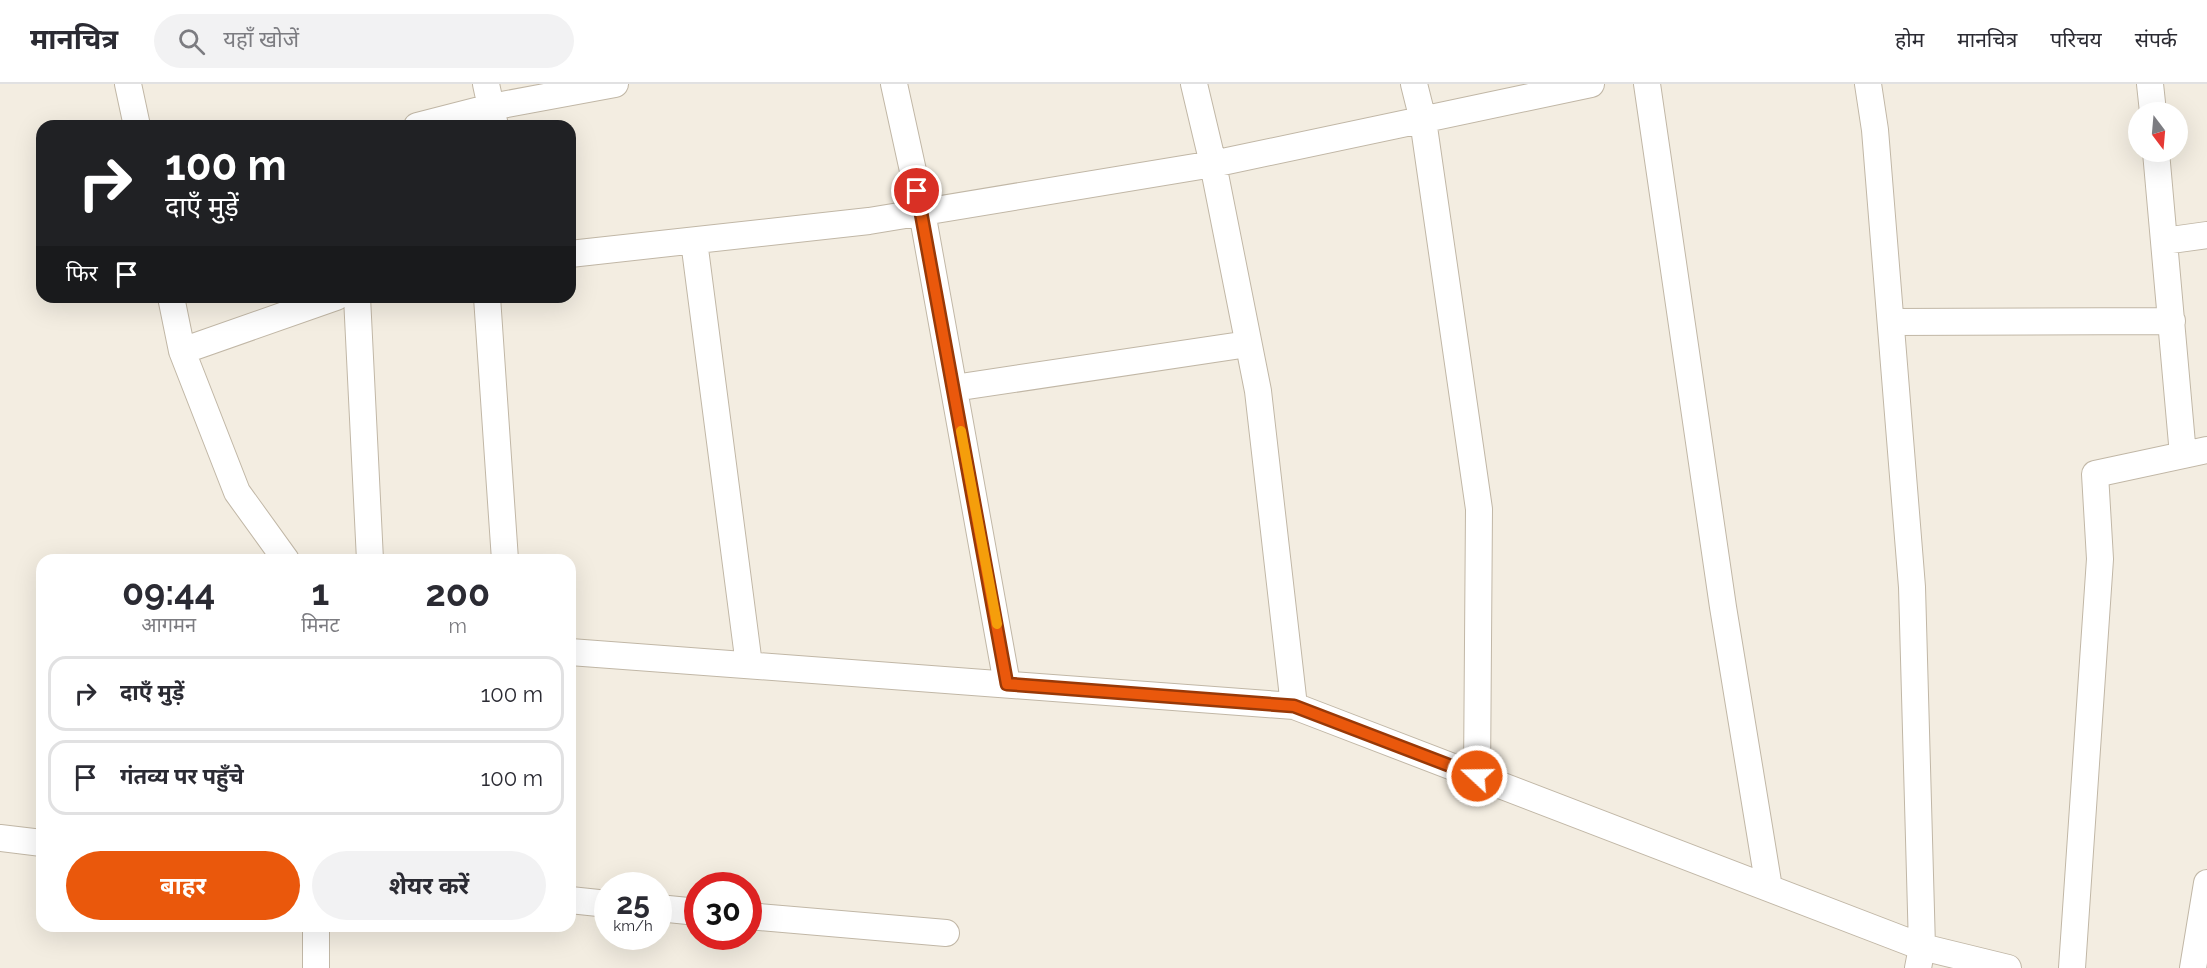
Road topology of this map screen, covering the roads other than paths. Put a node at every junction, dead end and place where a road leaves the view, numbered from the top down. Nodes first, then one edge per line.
1 (128, 84) edge
2 (615, 84) edge
3 (894, 84) edge
4 (1194, 84) edge
5 (1414, 84) edge
6 (1591, 84) edge
7 (1647, 84) edge
8 (1868, 84) edge
9 (2150, 84) edge
10 (2152, 102) edge
11 (491, 106) edge
12 (136, 120) edge
13 (439, 120) edge
14 (1423, 120) junction
15 (2157, 162) edge
16 (1213, 164) junction
17 (922, 212) junction
18 (2207, 235) edge
19 (694, 241) junction
20 (2164, 241) junction
21 (576, 253) edge
22 (172, 303) edge
23 (319, 303) edge
24 (357, 303) edge
25 (487, 303) edge
26 (2172, 321) junction
27 (1891, 322) junction
28 (1248, 344) junction
29 (182, 351) junction
30 (954, 388) junction
31 (2195, 453) edge
32 (282, 554) edge
33 (370, 554) edge
34 (505, 554) edge
35 (576, 652) edge
36 (749, 665) junction
37 (1007, 684) junction
38 (1294, 706) junction
39 (1477, 776) junction
40 (0, 838) edge
41 (36, 842) edge
42 (2207, 883) edge
43 (1769, 888) junction
44 (576, 901) edge
45 (594, 903) edge
46 (762, 917) edge
47 (316, 932) edge
48 (946, 933) dead end
49 (1920, 957) edge
50 (316, 968) edge
51 (2008, 968) edge
52 (2072, 968) edge
53 (2193, 968) edge

1 - 12 street
2 - 11 street
3 - 17 street
4 - 16 street
5 - 14 street
6 - 14 street
7 - 43 street
8 - 27 street
9 - 10 street
11 - 13 street
14 - 16 street
14 - 39 street
15 - 20 street
16 - 17 street
16 - 28 street
17 - 19 street
17 - 30 street
18 - 20 street
19 - 21 street
19 - 36 street
20 - 26 street
22 - 29 street
23 - 29 street
24 - 33 street
25 - 34 street
26 - 27 street
26 - 31 street
27 - 49 street
28 - 30 street
28 - 38 street
29 - 32 street
30 - 37 street
31 - 52 street
35 - 36 street
36 - 37 street
37 - 38 street
38 - 39 street
39 - 43 street
40 - 41 street
42 - 53 street
43 - 49 street
44 - 45 street
46 - 48 street
47 - 50 street
49 - 51 street

